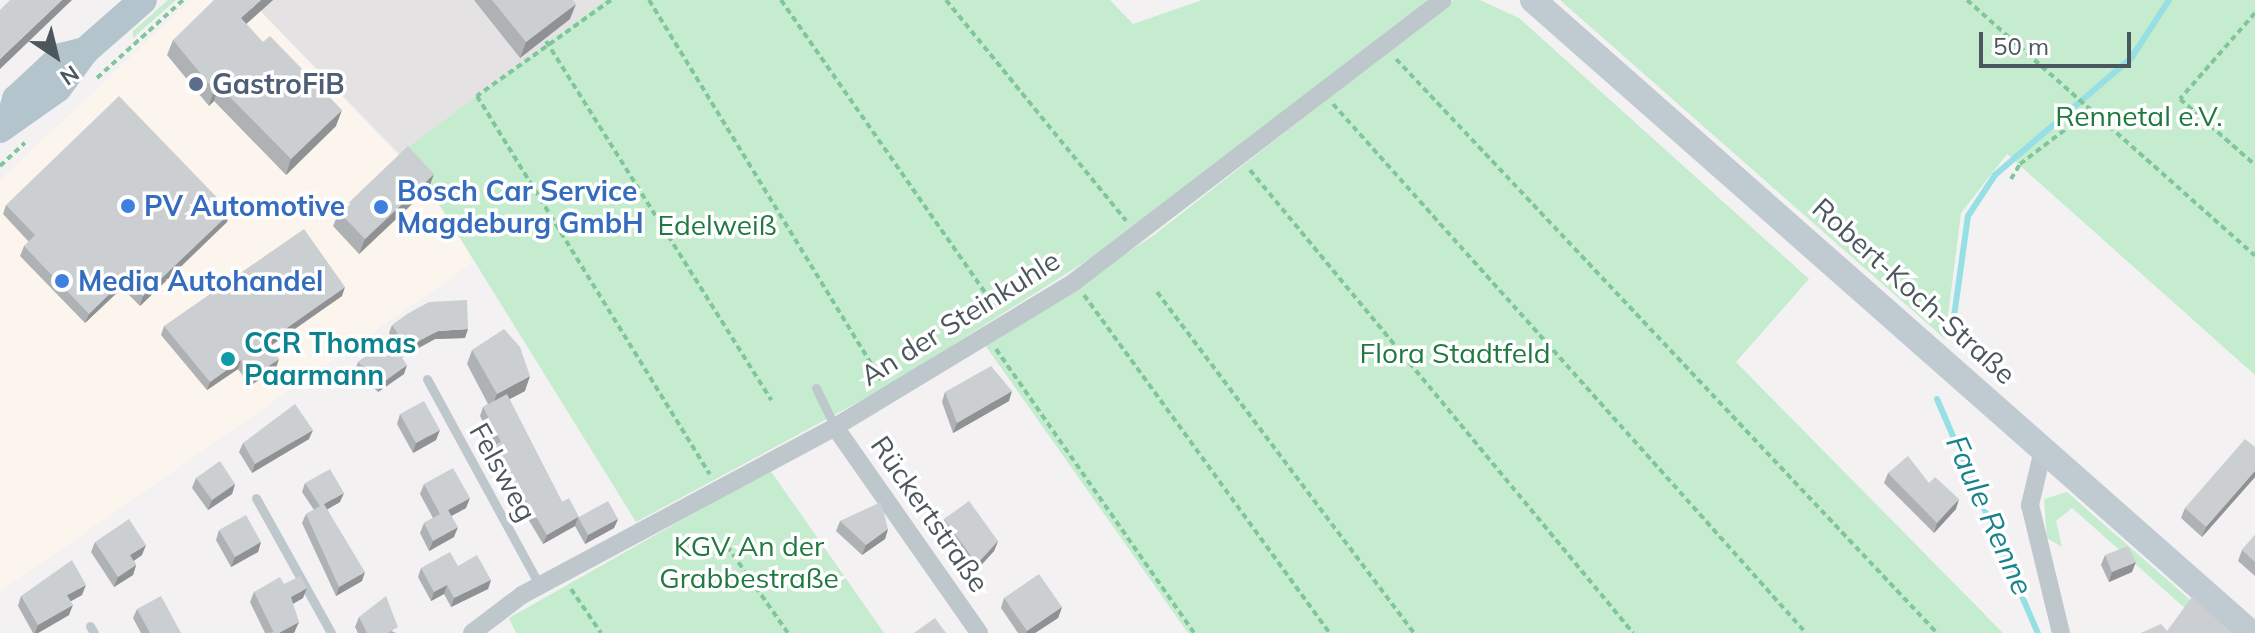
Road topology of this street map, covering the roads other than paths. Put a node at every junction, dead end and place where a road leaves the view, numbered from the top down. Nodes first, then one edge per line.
1 (143, 0) edge
2 (1443, 0) edge
3 (1533, 0) edge
4 (5, 124) edge
5 (427, 379) dead end
6 (816, 388) dead end
7 (835, 427) junction
8 (2043, 450) junction
9 (256, 498) dead end
10 (540, 586) junction
11 (331, 633) edge
12 (472, 633) edge
13 (979, 633) edge
14 (2061, 633) edge
15 (2251, 633) edge

1 - 4 main road
2 - 7 street, An der Steinkuhle
3 - 8 street, Robert-Koch-Straße
5 - 10 lane, Felsweg
6 - 7 lane
7 - 10 street, An der Steinkuhle
7 - 13 street, Rückertstraße
8 - 14 street
8 - 15 street, Robert-Koch-Straße
9 - 11 lane
10 - 12 street, An der Steinkuhle

